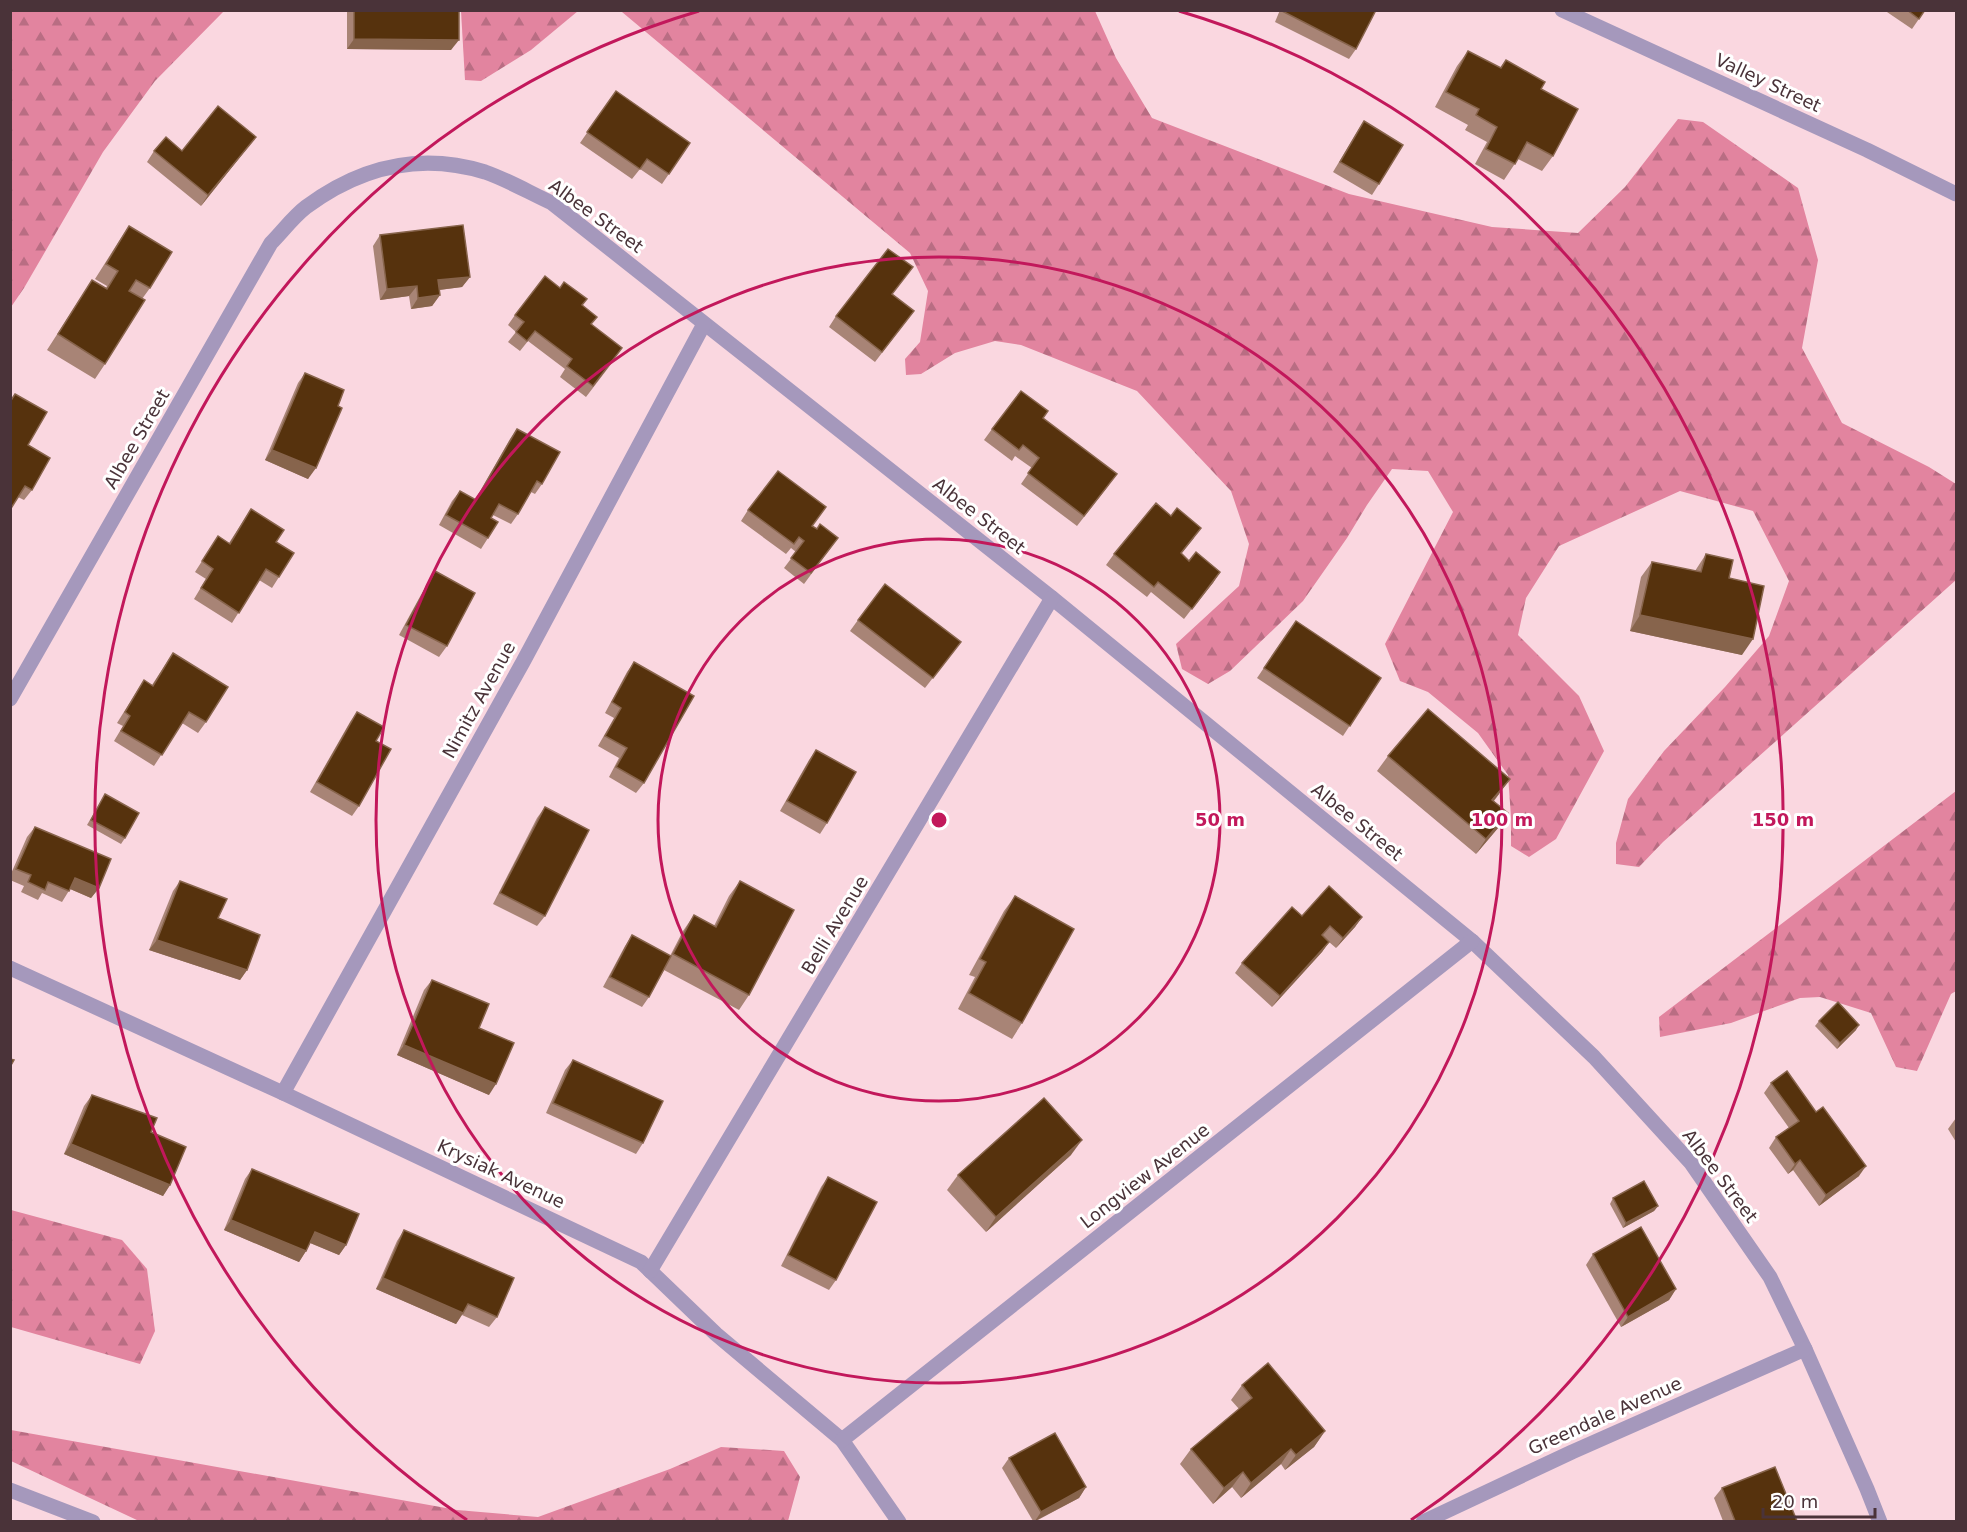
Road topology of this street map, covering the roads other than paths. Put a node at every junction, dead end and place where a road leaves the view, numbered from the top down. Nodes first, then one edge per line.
1 (1562, 10) edge
2 (1956, 194) edge
3 (704, 324) junction
4 (1052, 598) junction
5 (10, 699) edge
6 (1472, 941) junction
7 (10, 968) edge
8 (283, 1093) junction
9 (650, 1271) junction
10 (1805, 1348) junction
11 (842, 1440) junction
12 (10, 1490) edge
13 (93, 1521) edge
14 (899, 1521) edge
15 (1423, 1521) edge
16 (1880, 1521) edge

1 - 2 street, Valley Street
3 - 4 street, Albee Street
3 - 5 street, Albee Street
3 - 8 street, Nimitz Avenue
4 - 6 street, Albee Street
4 - 9 street, Belli Avenue
6 - 10 street, Albee Street
6 - 11 street, Longview Avenue
7 - 8 street, Krysiak Avenue
8 - 9 street, Krysiak Avenue
9 - 11 street, Krysiak Avenue
10 - 15 street, Greendale Avenue
10 - 16 street, Albee Street
11 - 14 street, Krysiak Avenue
12 - 13 street

